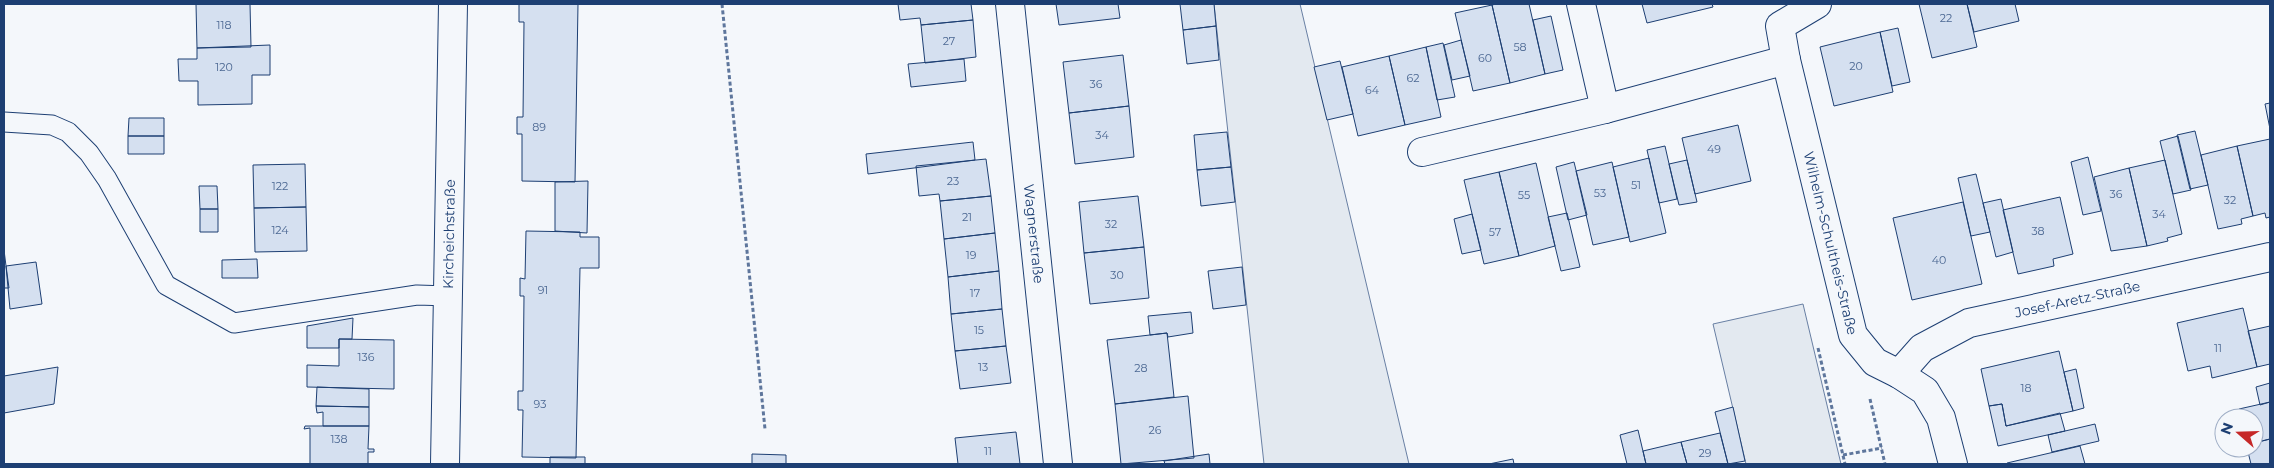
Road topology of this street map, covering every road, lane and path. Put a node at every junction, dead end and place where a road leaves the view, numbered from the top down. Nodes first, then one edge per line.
1 (453, 4) edge
2 (722, 4) edge
3 (1010, 4) edge
4 (1582, 4) edge
5 (1817, 4) edge
6 (1786, 60) junction
7 (1605, 109) junction
8 (4, 122) edge
9 (1422, 152) dead end
10 (2270, 257) edge
11 (449, 296) junction
12 (1823, 370) dead end
13 (1899, 374) junction
14 (1870, 399) dead end
15 (765, 429) dead end
16 (1882, 448) junction
17 (1843, 455) junction
18 (445, 464) edge
19 (1058, 464) edge
20 (1846, 464) edge
21 (1886, 464) edge
22 (1953, 464) edge

1 - 11 street, Kircheichstraße
2 - 15 path
3 - 19 street, Wagnerstraße
4 - 7 street
5 - 6 street, Wilhelm-Schultheis-Straße
6 - 7 street
6 - 13 street, Wilhelm-Schultheis-Straße
7 - 9 street
8 - 11 lane
10 - 13 street, Josef-Aretz-Straße
11 - 18 street, Kircheichstraße
12 - 17 path
13 - 22 street, Wilhelm-Schultheis-Straße
14 - 16 path
16 - 17 path
16 - 21 path
17 - 20 path

